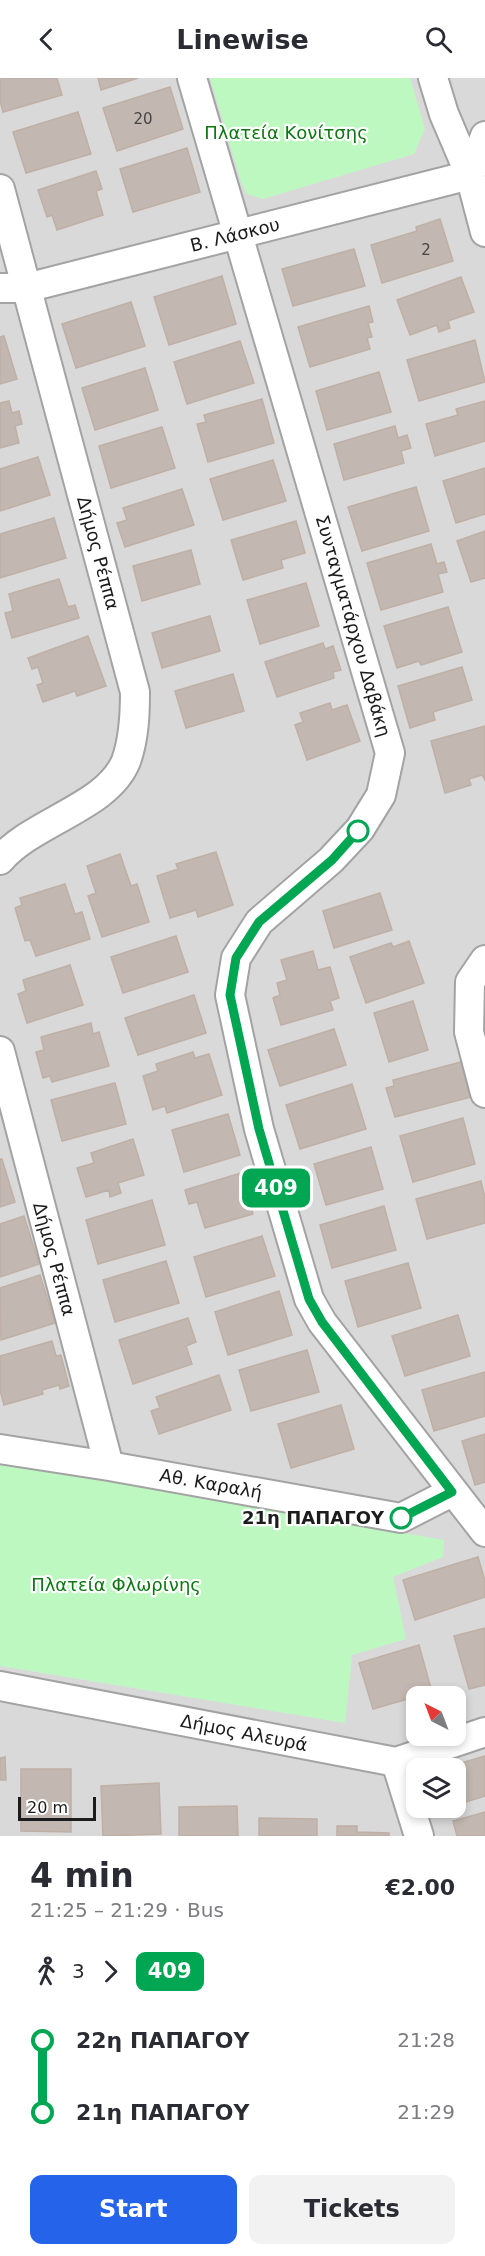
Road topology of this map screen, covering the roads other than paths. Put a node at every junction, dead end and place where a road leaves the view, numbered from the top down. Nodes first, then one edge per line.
1 (192, 78) edge
2 (433, 78) edge
3 (485, 136) edge
4 (470, 175) junction
5 (0, 189) edge
6 (485, 232) edge
7 (238, 234) junction
8 (13, 288) edge
9 (0, 860) edge
10 (485, 960) edge
11 (0, 1051) edge
12 (485, 1093) edge
13 (0, 1449) edge
14 (109, 1466) junction
15 (452, 1492) junction
16 (485, 1532) edge
17 (0, 1686) edge
18 (485, 1732) edge
19 (396, 1762) junction
20 (419, 1836) edge

1 - 7 street, Συνταγματάρχου Δαβάκη
2 - 4 street
3 - 4 street
4 - 6 street
4 - 7 street, Β. Λάσκου
5 - 8 street, Δήμος Ρέππα
7 - 8 street, Β. Λάσκου
7 - 15 street, Συνταγματάρχου Δαβάκη
8 - 9 street, Δήμος Ρέππα
10 - 12 street
11 - 14 street, Δήμος Ρέππα
13 - 14 street, Αθ. Καραλή
14 - 15 street, Αθ. Καραλή
15 - 16 street, Συνταγματάρχου Δαβάκη
17 - 19 street, Δήμος Αλευρά
18 - 19 street, Δήμος Αλευρά
19 - 20 street

